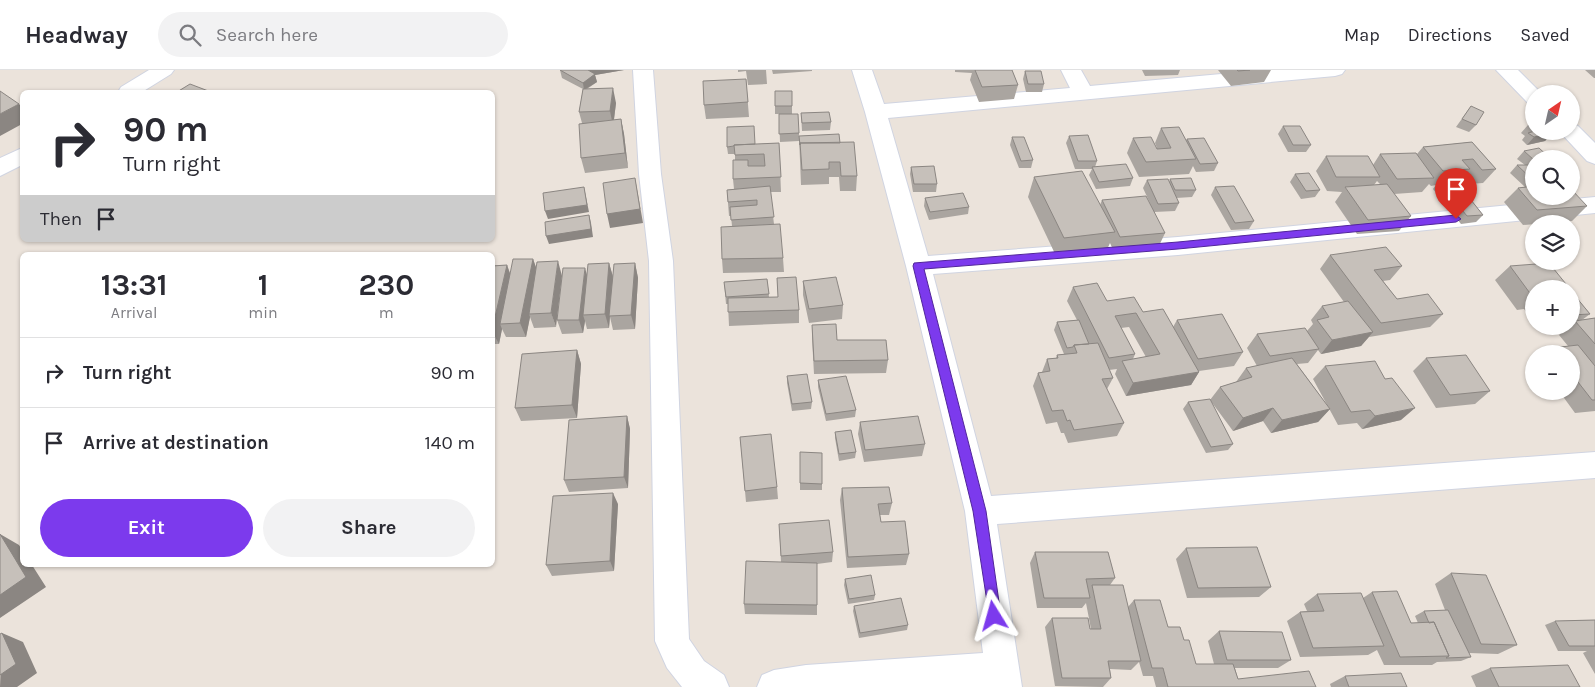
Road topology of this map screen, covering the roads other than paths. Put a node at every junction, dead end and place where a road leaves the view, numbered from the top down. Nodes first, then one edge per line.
1 (164, 70) edge
2 (644, 70) edge
3 (862, 70) edge
4 (1071, 70) edge
5 (1335, 70) edge
6 (1506, 70) edge
7 (1525, 88) edge
8 (131, 90) edge
9 (1084, 93) junction
10 (876, 112) junction
11 (1579, 140) edge
12 (1595, 156) edge
13 (20, 157) edge
14 (0, 168) edge
15 (1595, 205) edge
16 (918, 266) junction
17 (1595, 465) edge
18 (980, 511) junction
19 (1003, 678) edge
20 (796, 685) edge
21 (712, 687) edge

1 - 8 street
2 - 21 street
3 - 10 street
4 - 9 street
5 - 9 street
6 - 7 street
9 - 10 street
10 - 16 street
11 - 12 street
13 - 14 street
15 - 16 street
16 - 18 street
17 - 18 street
18 - 19 street
19 - 20 street

